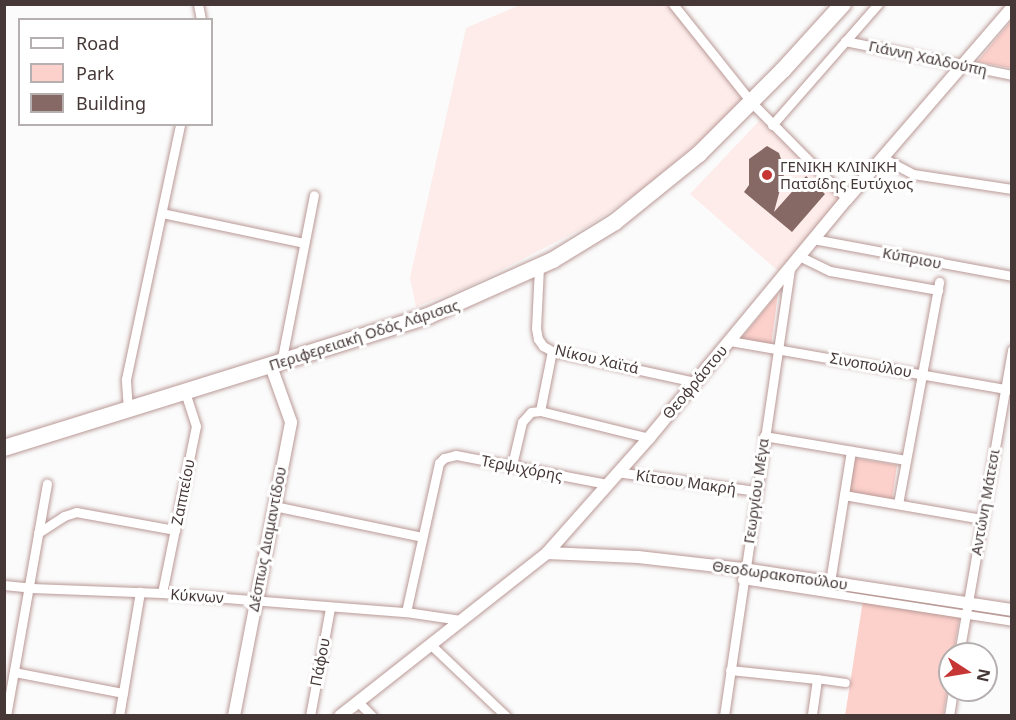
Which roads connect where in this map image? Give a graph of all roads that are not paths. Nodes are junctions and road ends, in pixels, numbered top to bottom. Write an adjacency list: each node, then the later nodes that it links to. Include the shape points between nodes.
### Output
1 (673, 4): 8 (street)
2 (843, 4): 8 (highway, Περιφερειακή Οδός Λάρισας)
3 (878, 4): 5 (street)
4 (1011, 8): 6 (street, Θεοφράστου)
5 (846, 41): 6 (street, Γιάννη Χαλδούπη); 9 (street)
6 (963, 65): 7 (street, Γιάννη Χαλδούπη); 11 (street, Θεοφράστου)
7 (1011, 75)
8 (752, 103): 9 (street); 19 (highway, Περιφερειακή Οδός Λάρισας, via 640,203 586,241)
9 (772, 125): 14 (street)
10 (180, 126): 15 (street)
11 (883, 158): 12 (street, via 913,174); 14 (street, Θεοφράστου)
12 (1011, 189)
13 (314, 195): 17 (street)
14 (847, 199): 16 (street, Θεοφράστου)
15 (162, 213): 17 (street); 31 (street, via 126,379)
16 (813, 239): 18 (street, Θεοφράστου); 21 (street, Κύπριου)
17 (304, 243): 26 (street)
18 (799, 256): 20 (street, Θεοφράστου); 27 (street, via 830,271 938,286)
19 (539, 267): 25 (street, Νίκου Χαϊτά, via 536,328 538,339); 26 (highway, Περιφερειακή Οδός Λάρισας, via 428,316)
20 (790, 267): 22 (street, Θεοφράστου); 23 (street, Γεωργίου Μέγα)
21 (1011, 276)
22 (730, 340): 23 (street, Σινοπούλου); 28 (street, Θεοφράστου)
23 (778, 349): 27 (street, Σινοπούλου); 33 (street, Γεωργίου Μέγα)
24 (1011, 350): 29 (street, Αντώνη Μάτεσι)
25 (552, 351): 28 (street, Νίκου Χαϊτά); 32 (street)
26 (276, 364): 30 (highway, Περιφερειακή Οδός Λάρισας); 45 (street, Δέσπως Διαμαντίδου, via 291,422)
27 (922, 374): 29 (street, Σινοπούλου); 37 (street)
28 (695, 381): 34 (street, Θεοφράστου)
29 (1008, 389): 46 (street, Αντώνη Μάτεσι)
30 (185, 392): 31 (highway, Περιφερειακή Οδός Λάρισας); 47 (street, Ζαππείου, via 196,426)
31 (128, 410): 35 (highway, Περιφερειακή Οδός Λάρισας)
32 (540, 411): 34 (street); 38 (street, via 525,416)
33 (764, 436): 36 (street); 42 (street, Γεωργίου Μέγα)
34 (649, 438): 39 (street, Θεοφράστου)
35 (4, 448)
36 (851, 451): 37 (street); 43 (street)
37 (906, 460): 44 (street)
38 (512, 465): 41 (street, Τερψιχόρης); 49 (street, Τερψιχόρης, via 450,455 440,463)
39 (616, 472): 41 (street, Θεοφράστου); 42 (street, Κίτσου Μακρή)
40 (47, 484): 48 (street)
41 (606, 484): 50 (street, Θεοφράστου)
42 (756, 491): 51 (street, Γεωργίου Μέγα)
43 (844, 495): 44 (street); 52 (street)
44 (898, 504): 46 (street)
45 (274, 506): 49 (street); 57 (street, Δέσπως Διαμαντίδου)
46 (981, 519): 59 (street, Αντώνη Μάτεσι)
47 (175, 530): 48 (street, via 76,513); 56 (street, Ζαππείου)
48 (38, 532): 54 (street)
49 (422, 537): 61 (street)
50 (547, 552): 51 (street, Θεοδωρακοπούλου, via 638,557); 62 (street, Θεοφράστου)
51 (743, 575): 52 (street, Θεοδωρακοπούλου); 59 (street); 66 (street, Γεωργίου Μέγα)
52 (830, 582): 59 (street, Θεοδωρακοπούλου)
53 (4, 585): 54 (street, Κύκνων)
54 (28, 588): 55 (street, Κύκνων); 67 (street)
55 (140, 592): 56 (street, Κύκνων); 70 (street)
56 (162, 593): 57 (street, Κύκνων)
57 (255, 600): 58 (street, Κύκνων); 74 (street, Δέσπως Διαμαντίδου)
58 (330, 608): 61 (street, Κύκνων); 75 (street, Πάφου)
59 (966, 609): 60 (street, Θεοδωρακοπούλου); 63 (street); 64 (street, Αντώνη Μάτεσι)
60 (1011, 610)
61 (406, 612): 62 (street, Κύκνων)
62 (460, 620): 65 (street, Θεοφράστου)
63 (1011, 621)
64 (961, 642)
65 (430, 644): 71 (street, Θεοφράστου); 78 (street)
66 (730, 670): 68 (street); 79 (street, Γεωργίου Μέγα)
67 (14, 672): 70 (street); 72 (street)
68 (817, 679): 69 (street); 80 (street)
69 (846, 683)
70 (123, 693): 73 (street)
71 (358, 702): 76 (street, Θεοφράστου); 77 (street)
72 (6, 716)
73 (119, 716)
74 (234, 716)
75 (310, 716)
76 (340, 716)
77 (372, 716)
78 (506, 716)
79 (724, 716)
80 (812, 716)

